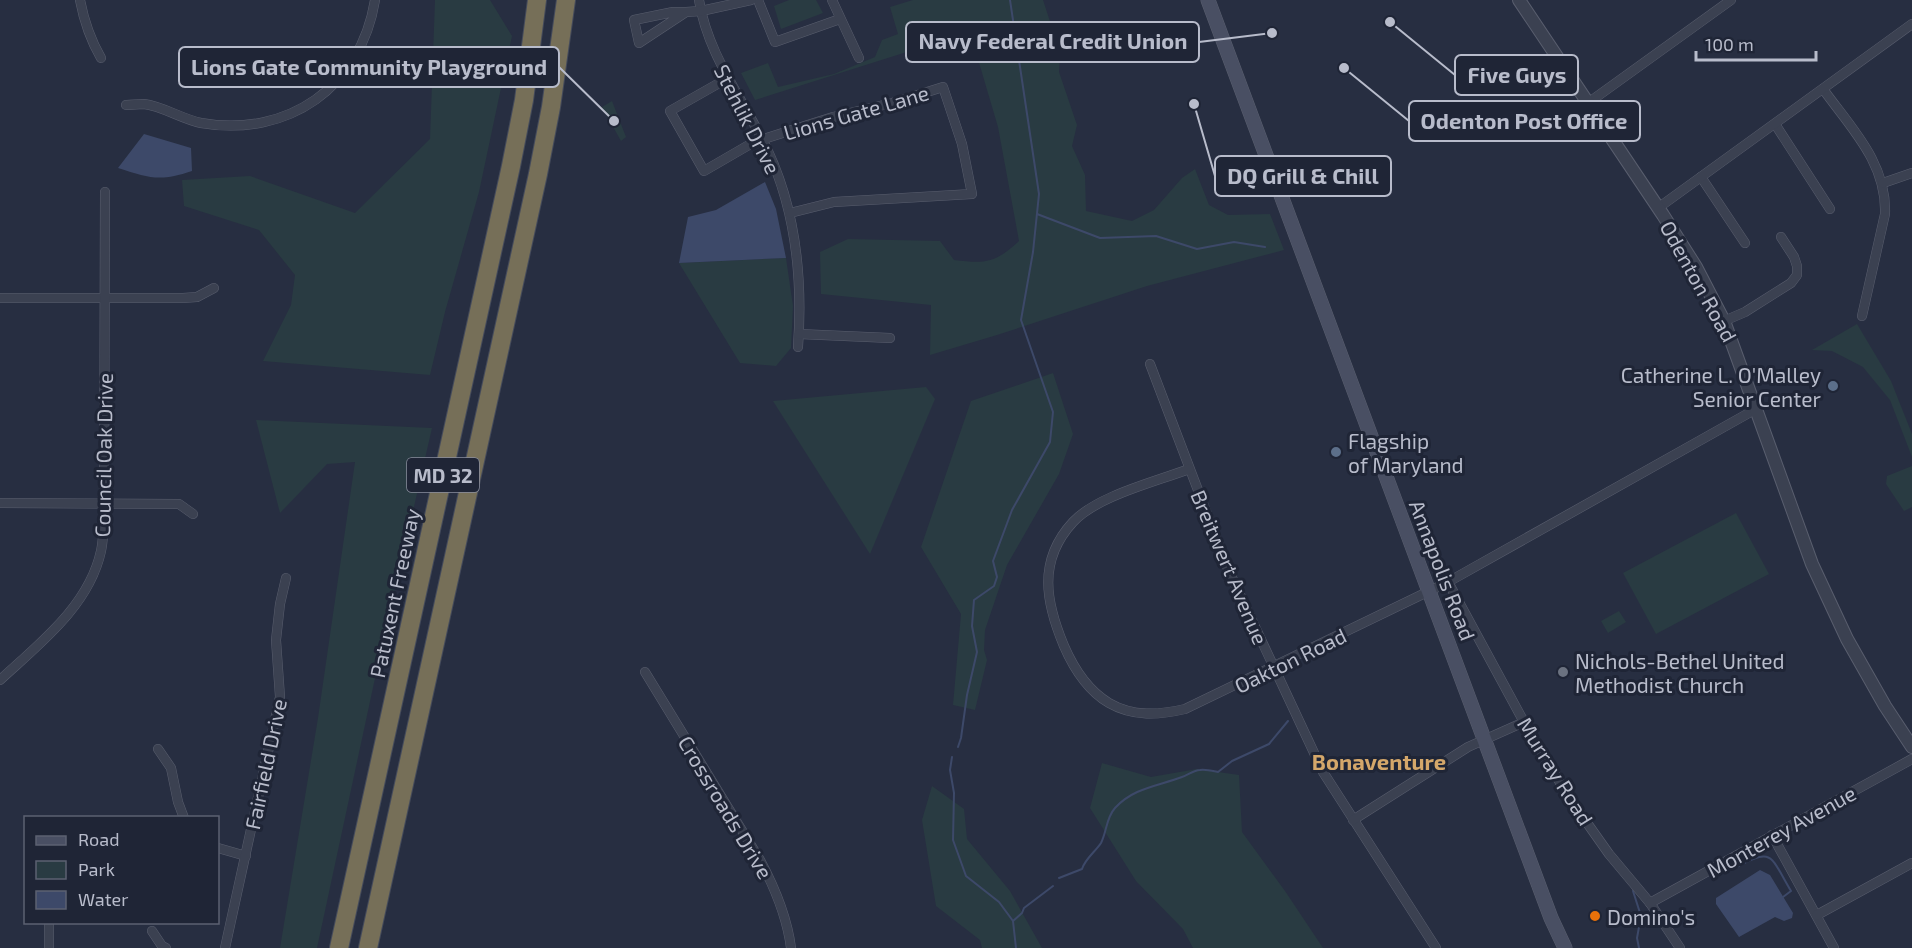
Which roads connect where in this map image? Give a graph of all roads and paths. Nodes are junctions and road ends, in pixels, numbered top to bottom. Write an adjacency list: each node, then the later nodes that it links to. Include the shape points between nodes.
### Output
1 (80, 0): 16 (street, via 90,39)
2 (375, 0): 21 (street, via 360,48 343,76 317,99 290,114 244,125 219,125 180,117 146,104)
3 (537, 0): 72 (highway, Patuxent Freeway / MD 32, via 511,166)
4 (566, 0): 73 (highway, MD 32, via 538,174)
5 (699, 0): 12 (street, Stehlik Drive)
6 (751, 0): 12 (street)
7 (758, 0): 14 (street, via 775,42)
8 (832, 0): 14 (street)
9 (1208, 0): 49 (main road, Annapolis Road)
10 (1519, 0): 20 (street, Odenton Road)
11 (1731, 0): 20 (street)
12 (701, 11): 13 (street); 18 (street, Stehlik Drive, via 713,49)
13 (686, 12): 13 (street, via 678,19 639,43 634,20)
14 (840, 19): 17 (street)
15 (1912, 24): 19 (street)
16 (100, 58)
17 (859, 58)
18 (728, 78): 23 (street, Stehlik Drive); 23 (street, via 670,111 704,171)
19 (1823, 89): 22 (street); 26 (street, via 1873,159)
20 (1588, 104): 28 (street, Odenton Road)
21 (126, 105)
22 (1775, 124): 25 (street); 29 (street)
23 (762, 139): 30 (street, Stehlik Drive); 30 (street, Lions Gate Lane, via 944,87 972,194 834,202)
24 (1912, 173): 26 (street)
25 (1701, 177): 28 (street); 32 (street)
26 (1883, 183): 36 (street, via 1885,214)
27 (105, 192): 35 (street, Council Oak Drive)
28 (1658, 208): 37 (street, Odenton Road, via 1696,267)
29 (1830, 209)
30 (790, 213): 38 (street, Stehlik Drive, via 798,258)
31 (1781, 237): 37 (street, via 1794,257 1797,275 1791,283 1745,312)
32 (1745, 243)
33 (214, 288): 35 (street, via 197,297)
34 (0, 298): 35 (street)
35 (105, 298): 45 (street, Council Oak Drive)
36 (1862, 315)
37 (1724, 321): 42 (street, Odenton Road)
38 (799, 334): 39 (street); 40 (street, Stehlik Drive)
39 (890, 338)
40 (798, 347)
41 (1150, 364): 43 (street, Breitwert Avenue)
42 (1756, 409): 48 (street, Oakton Road); 55 (street, Odenton Road, via 1815,570 1847,639)
43 (1189, 469): 50 (street, Breitwert Avenue, via 1228,569); 50 (street, Oakton Road, via 1102,502 1073,522 1057,546 1049,568 1048,600 1056,627 1078,673 1093,691 1110,704 1136,713 1160,715 1185,709)
44 (0, 503): 45 (street)
45 (104, 503): 46 (street, via 179,504); 52 (street, Council Oak Drive, via 101,550 89,584 66,616)
46 (193, 514)
47 (286, 578): 62 (street, Fairfield Drive, via 276,640 280,697)
48 (1448, 582): 49 (street, Oakton Road); 53 (street, Murray Road)
49 (1429, 592): 50 (street, Oakton Road); 54 (main road, Annapolis Road)
50 (1273, 667): 59 (street, Breitwert Avenue, via 1323,772)
51 (645, 672): 74 (street, Crossroads Drive, via 760,860 783,910)
52 (0, 680)
53 (1524, 722): 54 (street); 64 (street, Murray Road, via 1568,796)
54 (1484, 739): 59 (street); 66 (main road, Annapolis Road)
55 (1912, 747)
56 (158, 749): 58 (street, via 171,768)
57 (1912, 759): 60 (street, Monterey Avenue)
58 (183, 816)
59 (1353, 820): 75 (street, Breitwert Avenue)
60 (1772, 836): 64 (street, Monterey Avenue); 65 (street)
61 (219, 848): 62 (street)
62 (246, 856): 71 (street, Fairfield Drive)
63 (1912, 863): 65 (street)
64 (1650, 903): 78 (street, Murray Road)
65 (1817, 915): 79 (street)
66 (1551, 918): 76 (main road, Annapolis Road); 77 (main road, Annapolis Road)
67 (49, 924): 69 (street)
68 (152, 931): 70 (street)
69 (49, 948)
70 (166, 948)
71 (225, 948)
72 (339, 948)
73 (368, 948)
74 (791, 948)
75 (1436, 948)
76 (1559, 948)
77 (1565, 948)
78 (1680, 948)
79 (1834, 948)

